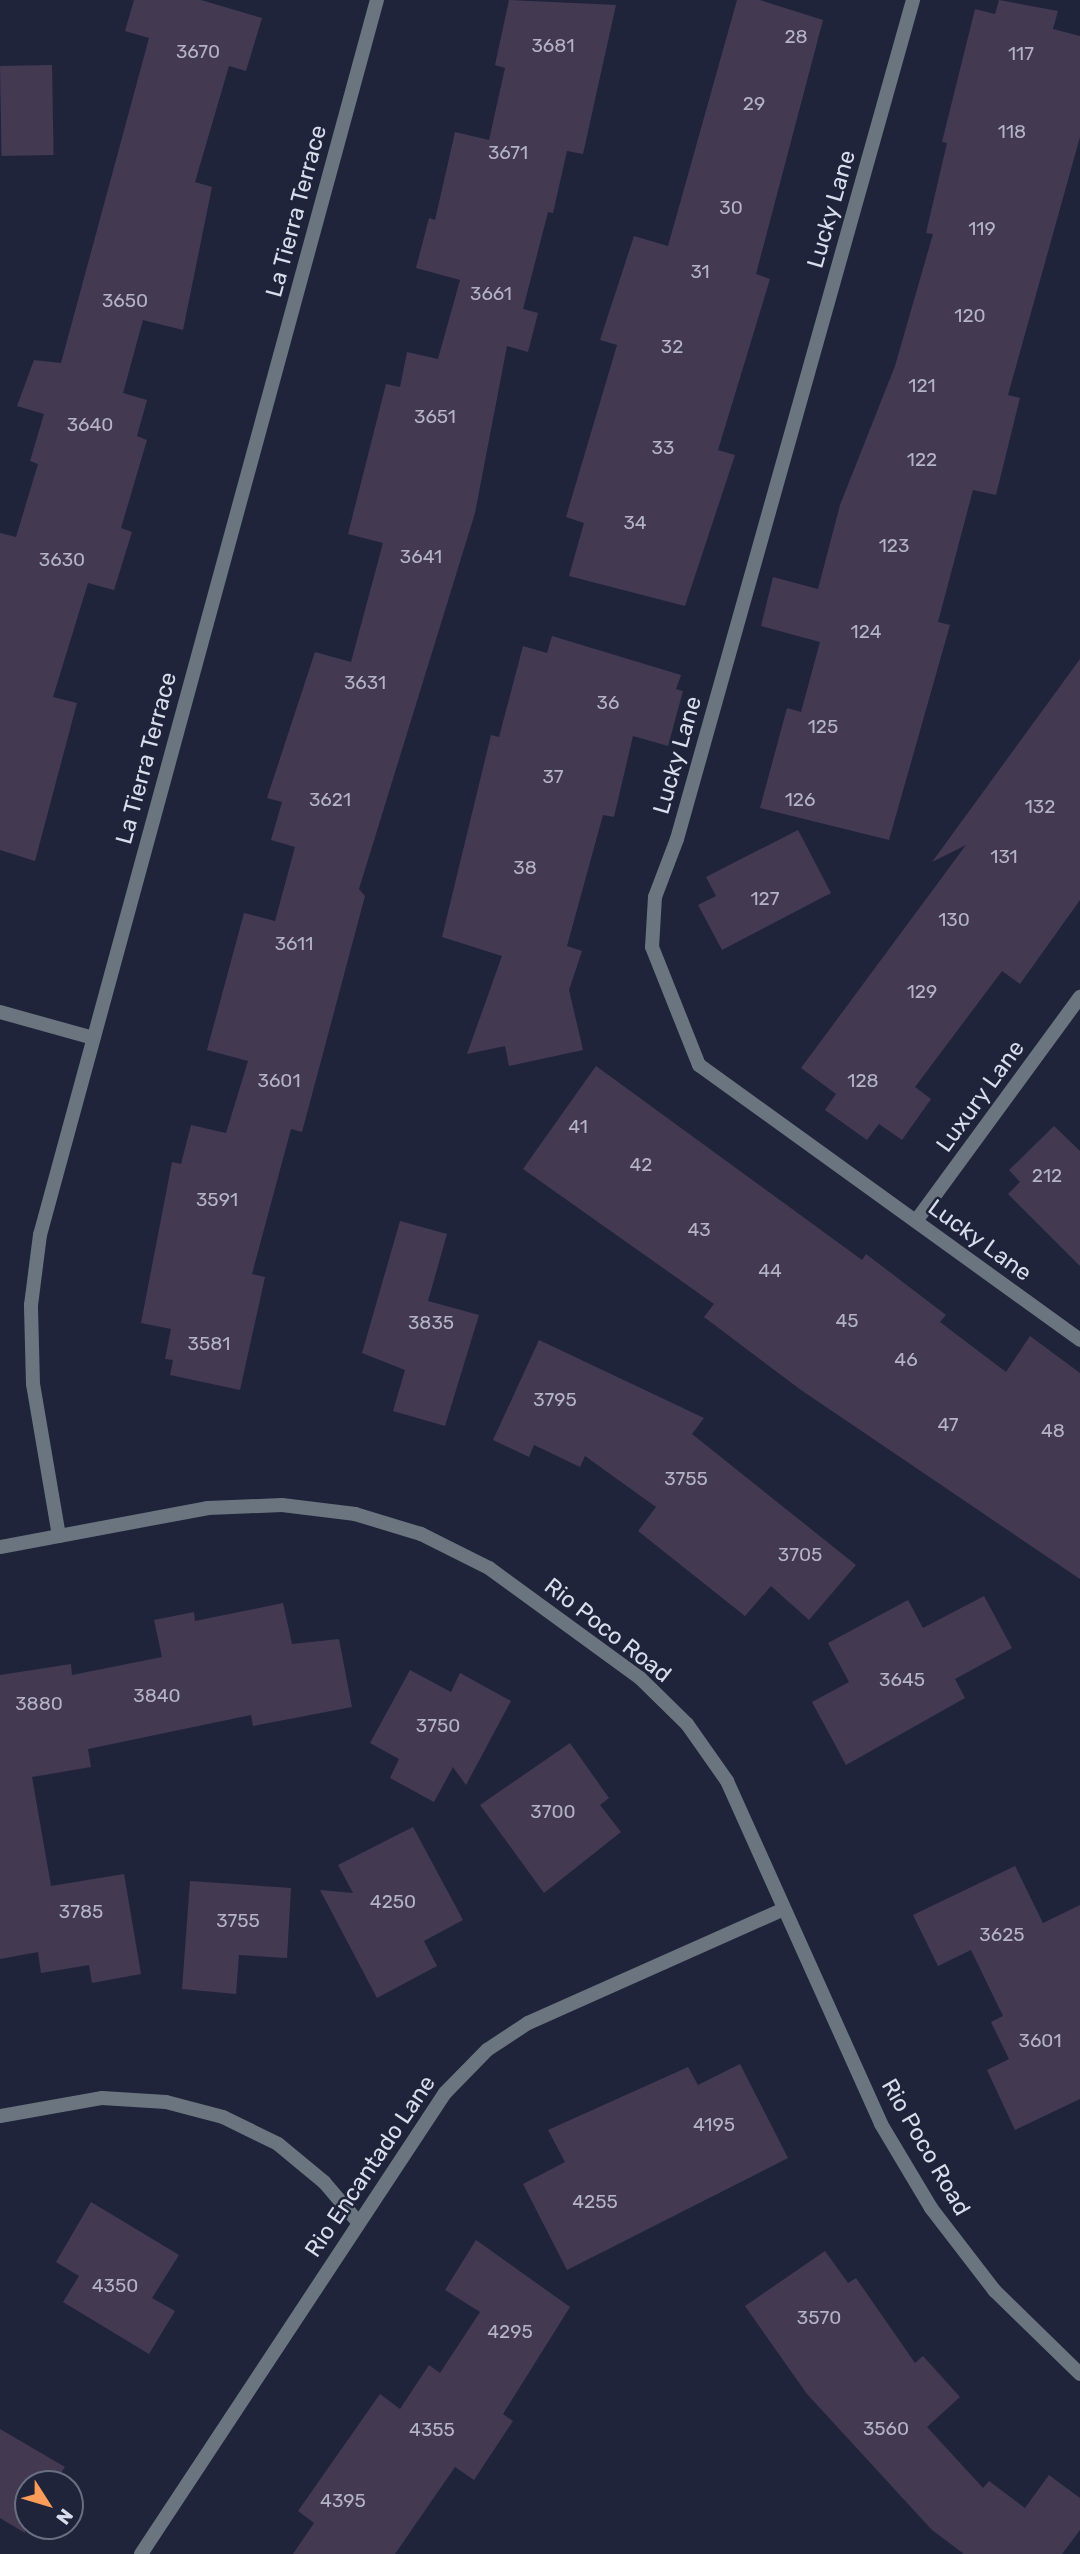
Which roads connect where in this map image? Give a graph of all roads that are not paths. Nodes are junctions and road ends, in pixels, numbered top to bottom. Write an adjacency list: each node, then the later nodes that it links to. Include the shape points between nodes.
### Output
1 (377, 0): 5 (street, La Tierra Terrace)
2 (913, 0): 6 (street, Lucky Lane, via 681,826 655,897 652,947 699,1065)
3 (1080, 997): 6 (street, Luxury Lane)
4 (0, 1012): 5 (street)
5 (93, 1038): 8 (street, La Tierra Terrace, via 40,1235 31,1306 33,1384)
6 (916, 1222): 7 (street, Lucky Lane)
7 (1080, 1340)
8 (59, 1535): 9 (street, Rio Poco Road); 10 (street, Rio Poco Road, via 208,1508 282,1505 355,1514 421,1534 489,1568 640,1678 687,1724 727,1782)
9 (0, 1546)
10 (784, 1909): 12 (street, Rio Encantado Lane, via 528,2023 487,2050 445,2092); 13 (street, Rio Poco Road, via 881,2124 931,2208 995,2291)
11 (0, 2116): 12 (street, via 102,2098 166,2102 223,2117 278,2144 324,2182)
12 (358, 2222): 14 (street, Rio Encantado Lane)
13 (1080, 2374)
14 (141, 2554)

